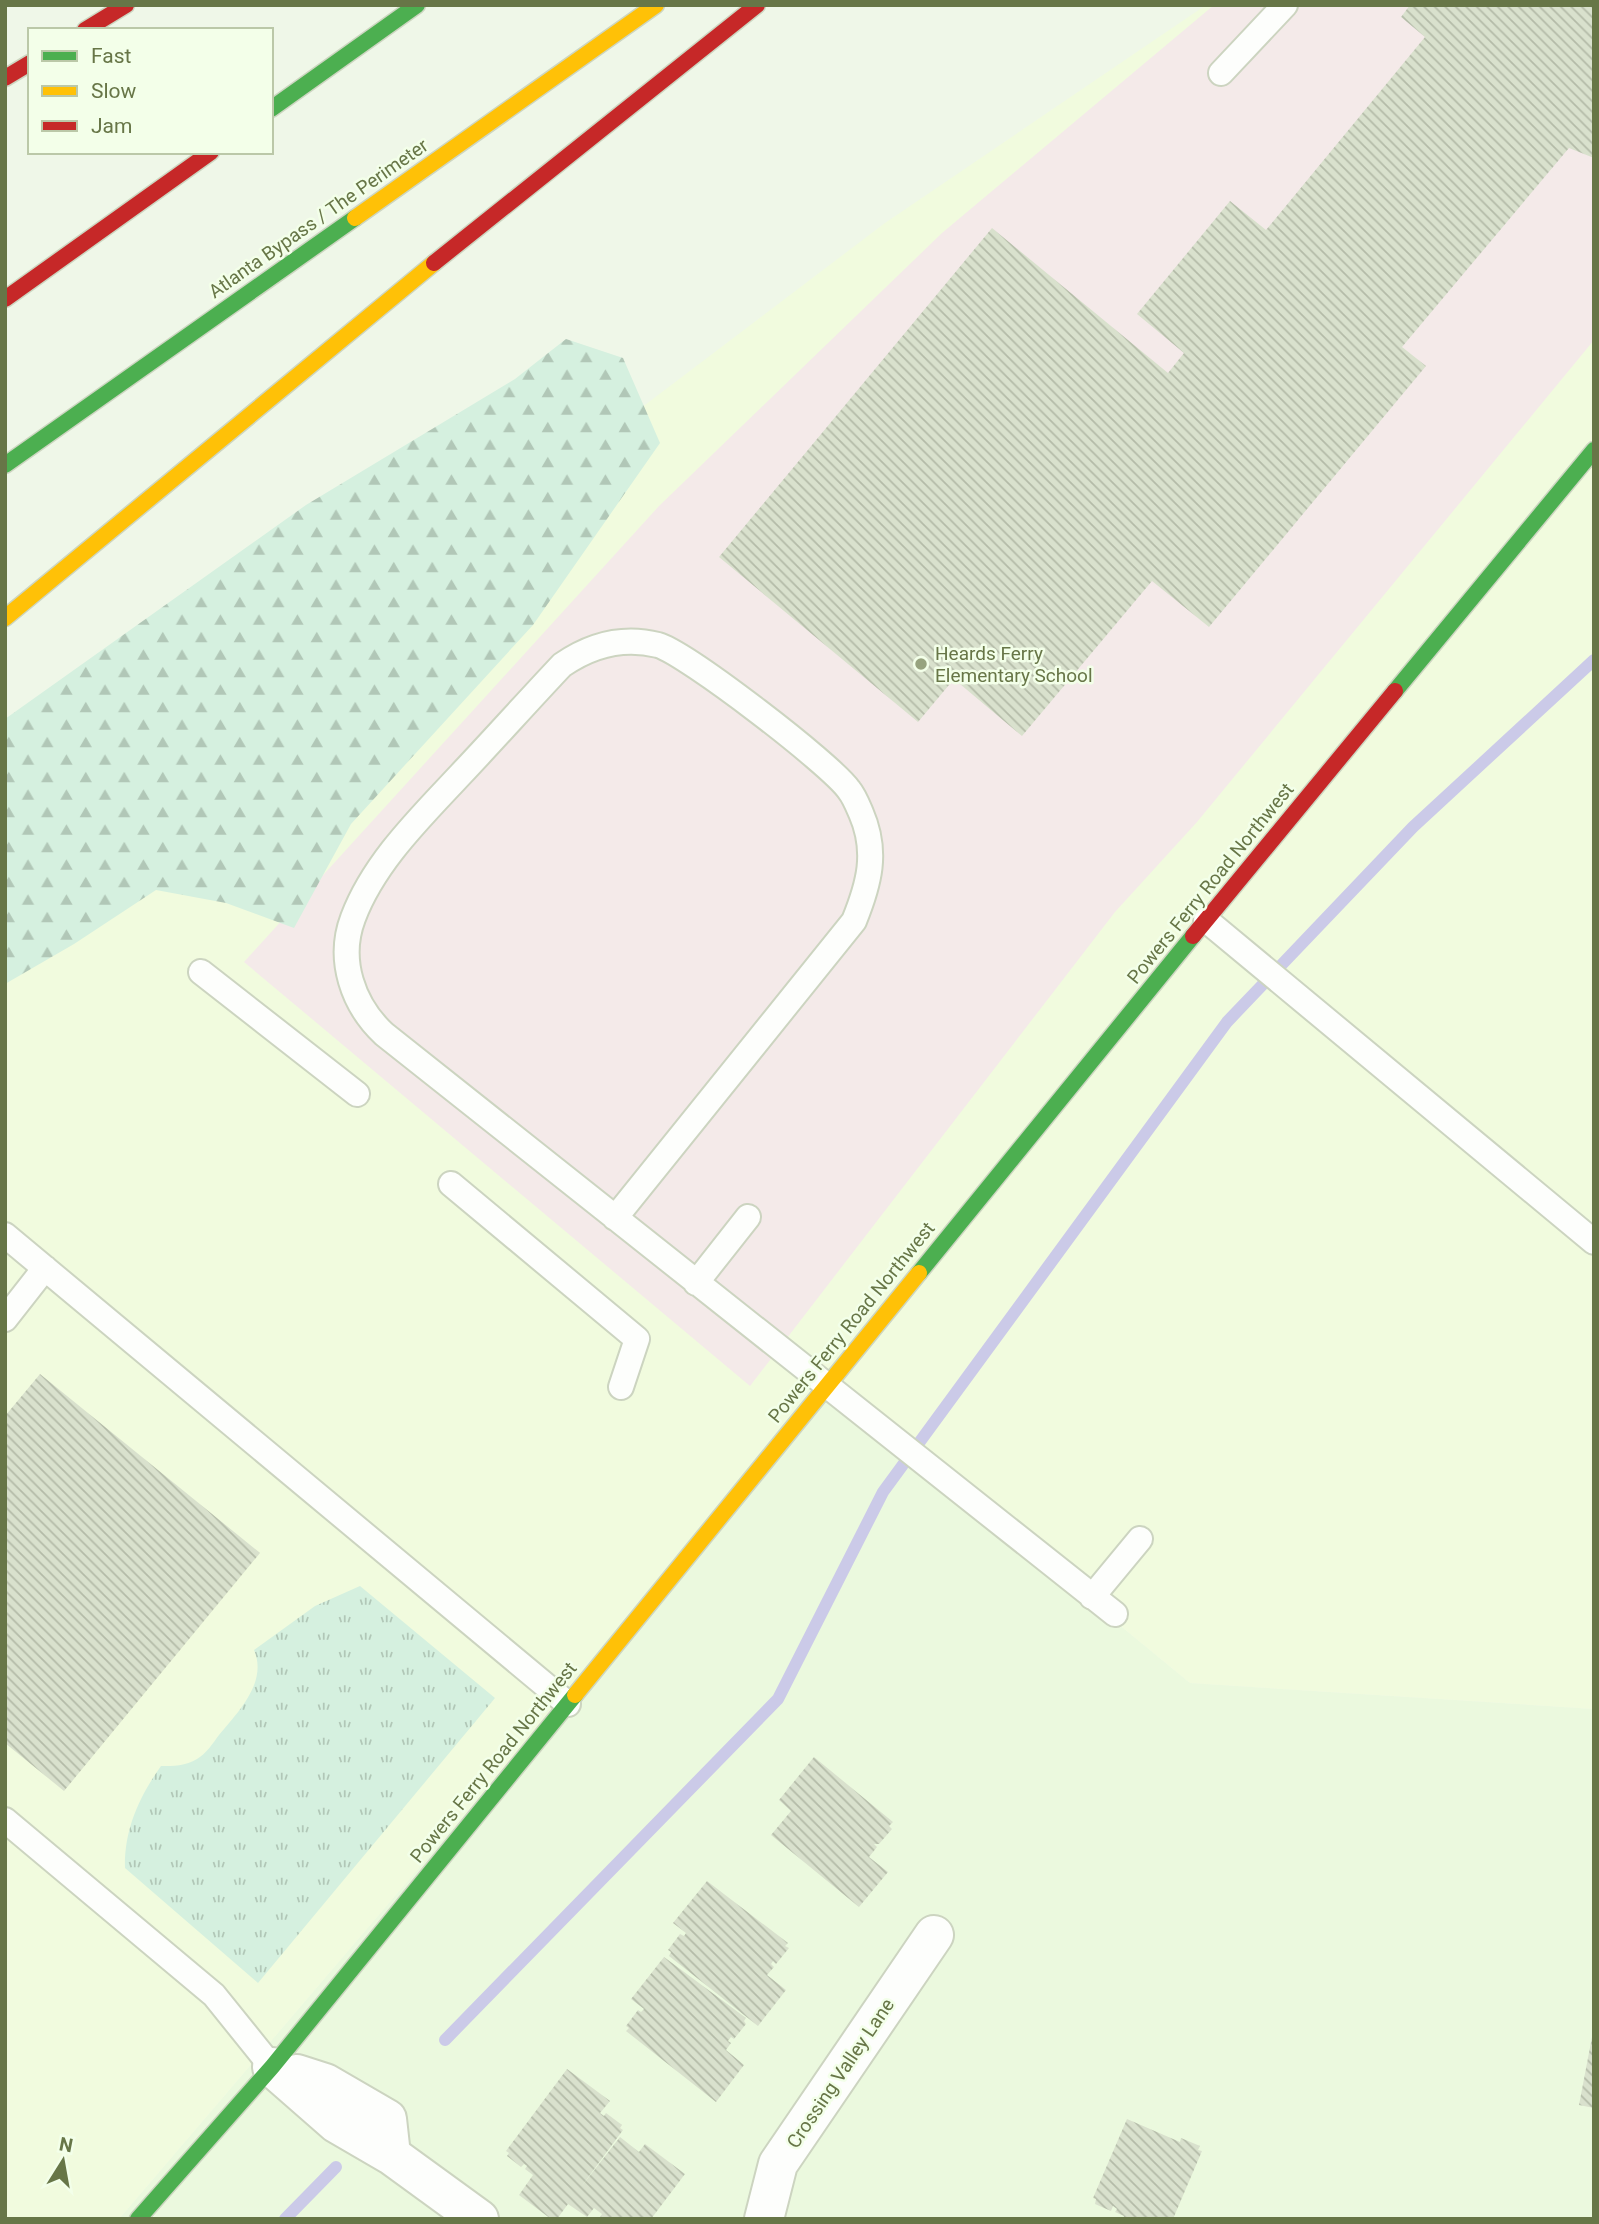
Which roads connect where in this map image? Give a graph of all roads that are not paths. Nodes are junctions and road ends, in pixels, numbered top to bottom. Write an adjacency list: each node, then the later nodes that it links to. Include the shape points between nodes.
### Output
1 (125, 5): 6 (main road)
2 (416, 5): 10 (main road)
3 (656, 5): 14 (main road, Atlanta Bypass / The Perimeter)
4 (757, 5): 15 (main road, via 381,306)
5 (1285, 5): 8 (lane)
6 (88, 28)
7 (28, 64): 9 (main road)
8 (1221, 73)
9 (5, 78)
10 (273, 108)
11 (208, 154): 12 (main road)
12 (5, 299)
13 (1594, 450): 16 (main road, Powers Ferry Road Northwest)
14 (5, 465)
15 (5, 618)
16 (1206, 920): 23 (lane); 27 (main road, Powers Ferry Road Northwest)
17 (201, 972): 18 (lane)
18 (357, 1094)
19 (451, 1184): 28 (lane, via 637,1339)
20 (748, 1217): 25 (lane)
21 (615, 1218): 21 (lane, via 854,921 873,861 862,814 849,789 803,748 687,660 659,645 621,641 586,648 562,665 422,816 371,880 352,920 347,963 355,997 370,1021); 25 (lane)
22 (5, 1235): 24 (lane)
23 (1594, 1242)
24 (46, 1268): 26 (lane); 32 (lane)
25 (696, 1283): 27 (lane)
26 (5, 1319)
27 (826, 1386): 30 (lane); 32 (main road, Powers Ferry Road Northwest)
28 (621, 1387)
29 (1140, 1539): 30 (lane)
30 (1092, 1597): 31 (lane)
31 (1115, 1614)
32 (568, 1703): 35 (main road, Powers Ferry Road Northwest)
33 (5, 1820): 35 (lane, via 214,1994)
34 (934, 1935): 38 (street, Crossing Valley Lane, via 778,2164)
35 (272, 2067): 36 (main road, Powers Ferry Road Northwest); 37 (street, via 325,2083 387,2119 391,2155)
36 (138, 2219)
37 (479, 2219)
38 (764, 2219)

